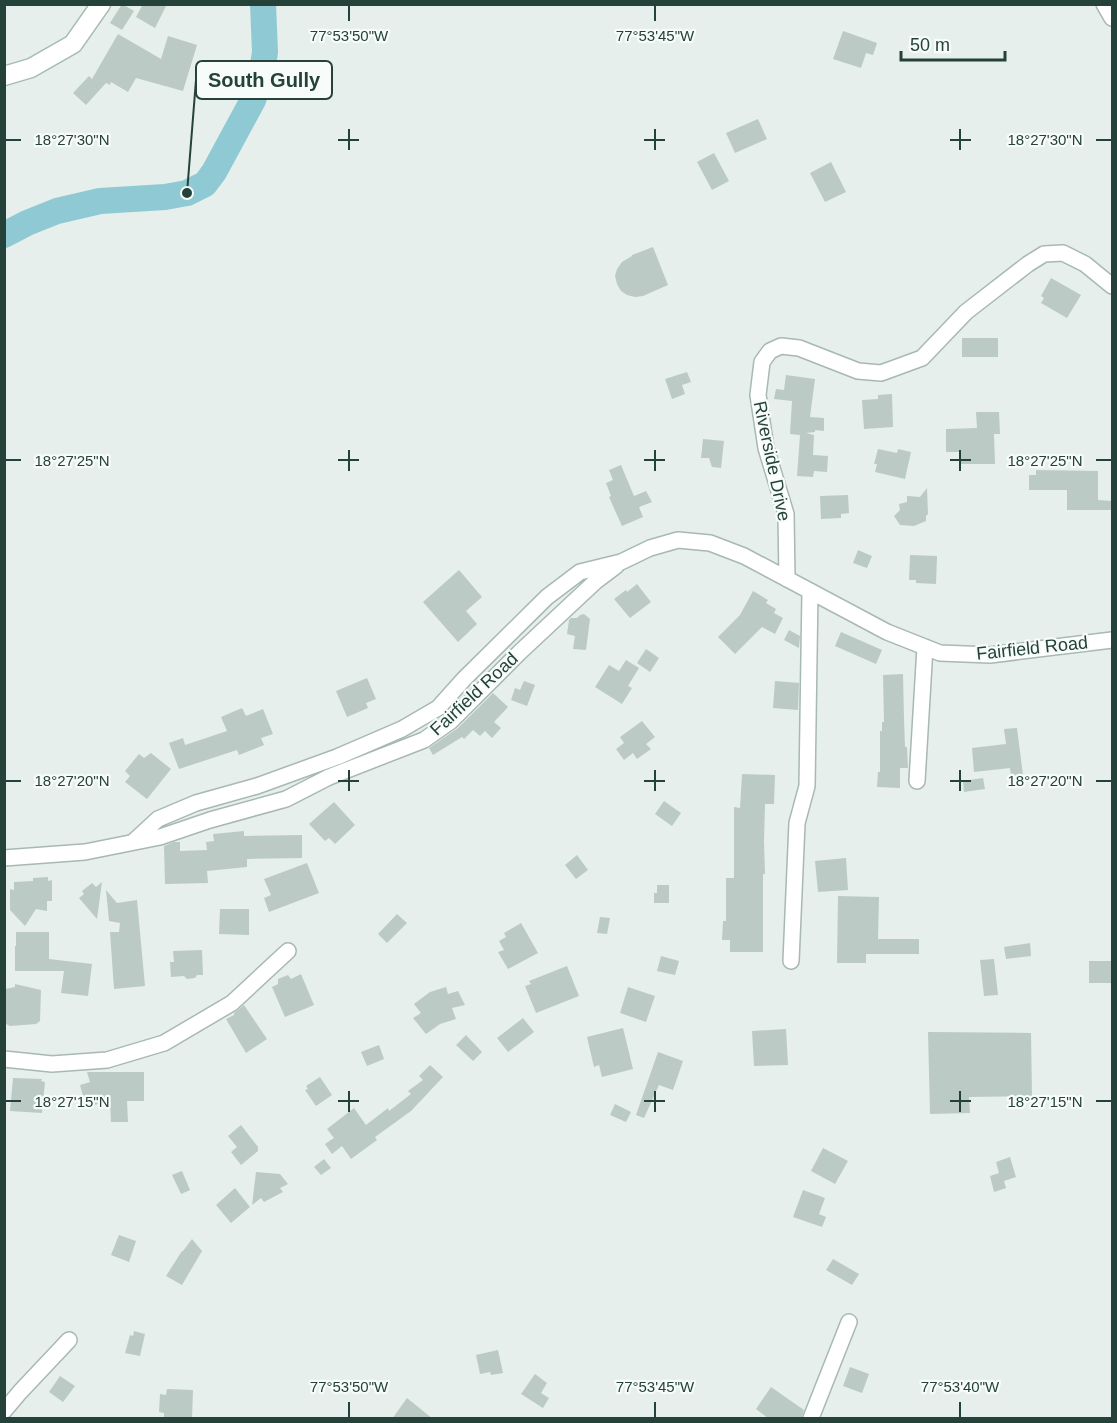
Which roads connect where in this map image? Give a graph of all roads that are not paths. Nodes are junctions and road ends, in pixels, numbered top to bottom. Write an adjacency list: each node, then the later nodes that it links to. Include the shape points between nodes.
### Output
1 (101, 4): 4 (main road, via 73,44 31,68)
2 (1104, 4): 3 (street)
3 (1113, 18)
4 (4, 76)
5 (1113, 286): 7 (street, Riverside Drive, via 1063,252 1044,254 966,312 922,357 881,373 858,371 799,348 781,346 770,351 762,362 758,395 766,448 786,514)
6 (621, 562): 7 (street, Fairfield Road, via 678,540 710,543); 12 (street, Fairfield Road, via 580,572 555,591 438,708 402,729 327,761 196,803 158,819); 12 (street, Fairfield Road, via 520,652 451,721 424,740 329,777 286,799)
7 (787, 579): 8 (street, Fairfield Road)
8 (810, 591): 10 (street, Fairfield Road, via 887,632); 15 (street, via 807,786 797,823)
9 (1113, 640): 10 (street, Fairfield Road, via 990,655 940,653)
10 (925, 647): 11 (street)
11 (917, 781)
12 (133, 842): 13 (street, Fairfield Road, via 85,852)
13 (4, 858)
14 (288, 951): 16 (street, via 232,1003 164,1043 107,1060 52,1064)
15 (791, 961)
16 (4, 1059)
17 (849, 1322): 20 (street)
18 (69, 1340): 19 (street)
19 (4, 1411)
20 (811, 1419)

